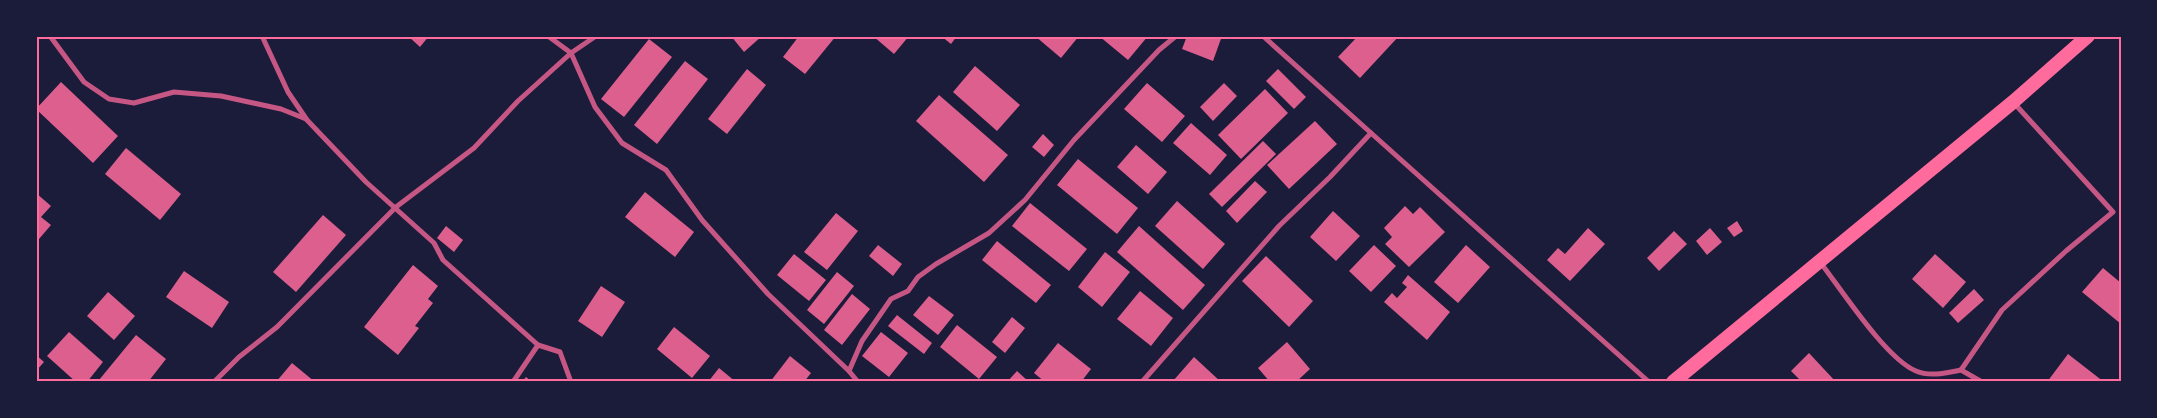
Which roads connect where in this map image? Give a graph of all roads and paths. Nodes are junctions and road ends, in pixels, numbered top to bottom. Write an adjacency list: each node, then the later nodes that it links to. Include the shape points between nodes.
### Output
1 (50, 36): 10 (street, via 84,82 110,99 134,103 174,92 221,96 281,109)
2 (262, 36): 10 (street, via 288,92)
3 (548, 36): 8 (street)
4 (596, 36): 8 (street)
5 (1176, 36): 16 (street, via 1074,140 1025,200 989,233 936,264 918,276 908,291 890,299 862,341)
6 (1263, 36): 11 (street)
7 (2088, 36): 9 (highway)
8 (571, 53): 12 (street, via 518,100 474,148); 16 (street, via 595,108 622,143 666,170 702,220 768,294)
9 (2013, 102): 13 (highway); 15 (street, via 2113,212 2002,310)
10 (307, 120): 12 (street, via 366,182)
11 (1371, 133): 21 (street, via 1279,226); 22 (street)
12 (396, 207): 14 (street, via 434,243 442,260); 17 (street, via 277,327)
13 (1820, 261): 15 (street, via 1893,356 1916,371 1939,375); 23 (highway)
14 (538, 345): 18 (street); 19 (street, via 560,352)
15 (1961, 370): 24 (street)
16 (849, 371): 20 (street)
17 (214, 382)
18 (513, 382)
19 (571, 382)
20 (858, 382)
21 (1142, 382)
22 (1649, 382)
23 (1673, 382)
24 (1982, 382)

